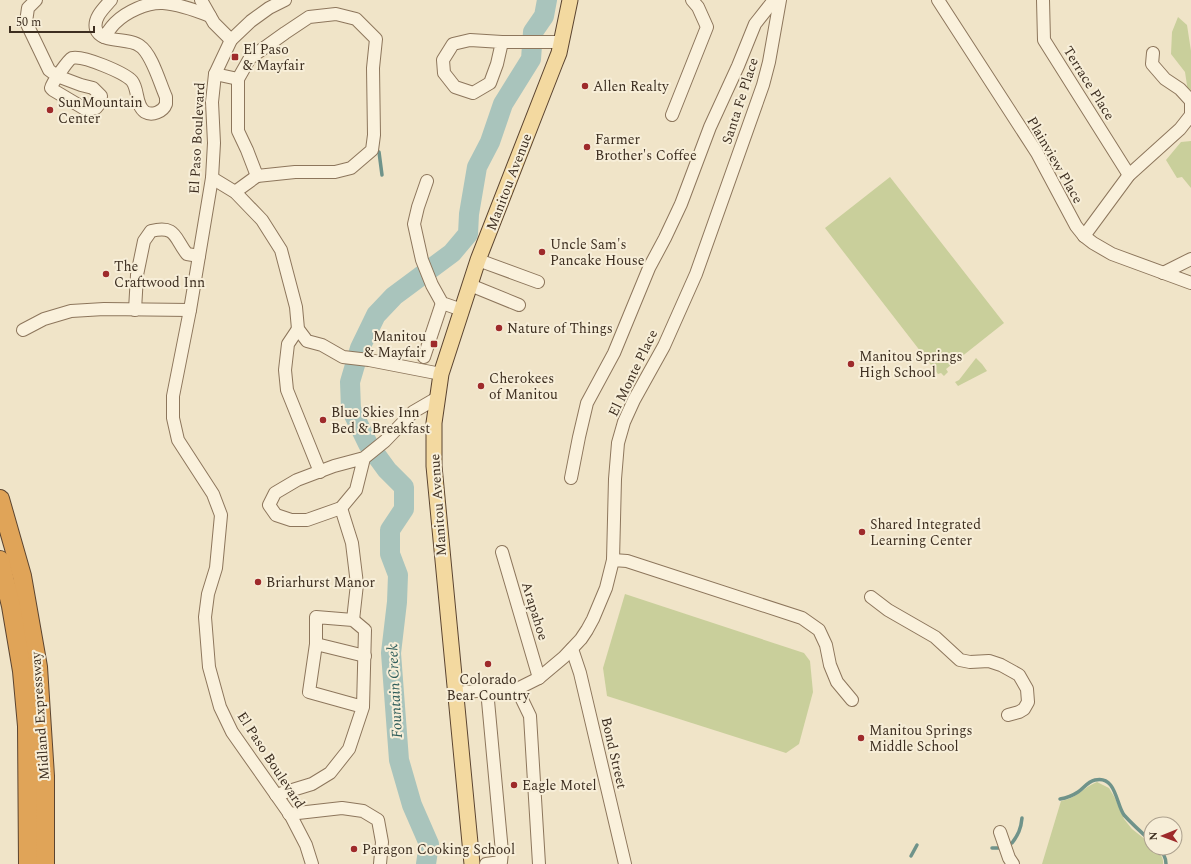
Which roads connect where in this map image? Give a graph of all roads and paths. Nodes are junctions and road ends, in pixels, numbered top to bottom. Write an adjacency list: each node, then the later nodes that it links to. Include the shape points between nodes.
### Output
1 (36, 0): 12 (street, via 28,8 26,22 49,70 57,76 71,58 81,58 131,80 141,108 147,113 155,113 163,108 166,98 149,55 140,45)
2 (111, 0): 12 (street, via 96,20 97,31)
3 (201, 0): 11 (street)
4 (285, 0): 13 (street, El Paso Boulevard, via 251,21)
5 (570, 0): 15 (main road, Manitou Avenue)
6 (692, 0): 19 (street, via 707,27)
7 (774, 0): 46 (street, Santa Fe Place, via 755,24 710,127 681,204 649,268 614,353 588,403)
8 (780, 0): 25 (street, Santa Fe Place, via 769,62)
9 (938, 0): 26 (street, Plainview Place, via 1036,154 1068,214)
10 (1043, 0): 20 (street, Terrace Place, via 1044,40)
11 (210, 16): 12 (street, via 176,6 156,4 126,14); 13 (street)
12 (104, 37)
13 (231, 40): 17 (street, El Paso Boulevard)
14 (502, 42): 14 (street, via 470,40 453,44 443,60 444,73 455,87 473,93 490,83); 15 (street)
15 (561, 42): 29 (main road, Manitou Avenue)
16 (1154, 53): 20 (street, via 1152,64 1191,101 1191,115 1180,129)
17 (215, 74): 18 (street); 22 (street, El Paso Boulevard, via 212,102)
18 (238, 79): 21 (street, via 238,131); 21 (street, via 250,58 309,17 336,14 356,19 376,39 372,150 351,168 335,172 295,172)
19 (672, 115)
20 (1129, 175): 26 (street)
21 (257, 176): 24 (street)
22 (212, 178): 24 (street); 27 (street, El Paso Boulevard)
23 (427, 181): 34 (street, via 414,224 422,260)
24 (235, 192): 39 (street, via 262,220 281,250 296,307)
25 (719, 209): 51 (street, El Monte Place, via 696,274 664,346 624,422 618,443 615,472)
26 (1084, 236): 30 (street, Plainview Place, via 1107,252)
27 (199, 256): 36 (street, via 187,254 171,232 162,228 151,231 144,241 137,275); 37 (street, El Paso Boulevard)
28 (1191, 259): 30 (street)
29 (478, 260): 31 (street); 33 (main road, Manitou Avenue)
30 (1163, 273): 32 (street, Plainview Place)
31 (538, 282)
32 (1191, 283)
33 (470, 285): 35 (street); 38 (main road, Manitou Avenue)
34 (442, 303): 38 (street); 41 (street)
35 (519, 305)
36 (135, 310): 37 (street); 40 (street, via 71,311 44,319)
37 (190, 310): 64 (street, El Paso Boulevard, via 173,396 173,418 178,440 213,494 220,515 216,568 208,594 205,617 209,667 220,707 232,732)
38 (462, 310): 42 (main road, Manitou Avenue)
39 (298, 329): 42 (street, via 307,341 343,356); 45 (street, via 288,344 285,370 287,390)
40 (23, 330)
41 (424, 357)
42 (441, 374): 43 (main road, Manitou Avenue)
43 (437, 398): 44 (street, via 413,412); 60 (main road, Manitou Avenue, via 434,466)
44 (364, 458): 45 (street); 48 (street, via 356,490)
45 (320, 472): 48 (street, via 297,480 275,493 269,505 276,515 292,520 307,520)
46 (571, 478)
47 (0, 499): 68 (highway, Midland Expressway, via 22,576 38,667 45,776)
48 (341, 508): 53 (street, via 352,543 356,584)
49 (502, 552): 57 (street, Arapahoe)
50 (0, 560): 67 (highway, Midland Expressway, via 22,671 27,726)
51 (613, 560): 55 (street, El Monte Place, via 601,602 588,630); 61 (street, via 627,561 802,618 819,630 837,682)
52 (871, 597): 63 (street, via 888,610 935,637 960,660 990,662 1019,675 1027,689 1028,702 1024,709)
53 (353, 620): 54 (street, via 316,617); 56 (street, via 365,630)
54 (316, 644): 56 (street); 62 (street, via 309,692)
55 (572, 649): 57 (street, El Monte Place); 74 (street, Bond Street, via 580,673)
56 (365, 656): 62 (street)
57 (539, 678): 58 (street, El Monte Place)
58 (517, 689): 59 (street, El Monte Place); 73 (street, via 530,716)
59 (487, 690): 60 (street, El Monte Place); 72 (street, via 502,852 501,862)
60 (456, 693): 71 (main road, Manitou Avenue)
61 (852, 700)
62 (363, 707): 64 (street, via 349,749 330,773 312,784)
63 (1008, 715)
64 (276, 794): 65 (street, El Paso Boulevard)
65 (290, 814): 69 (street, El Paso Boulevard, via 306,845); 70 (street, via 342,808 364,811 378,820 382,842)
66 (1000, 832): 75 (street)
67 (28, 864)
68 (45, 864)
69 (312, 864)
70 (380, 864)
71 (472, 864)
72 (486, 864)
73 (539, 864)
74 (625, 864)
75 (1013, 864)

